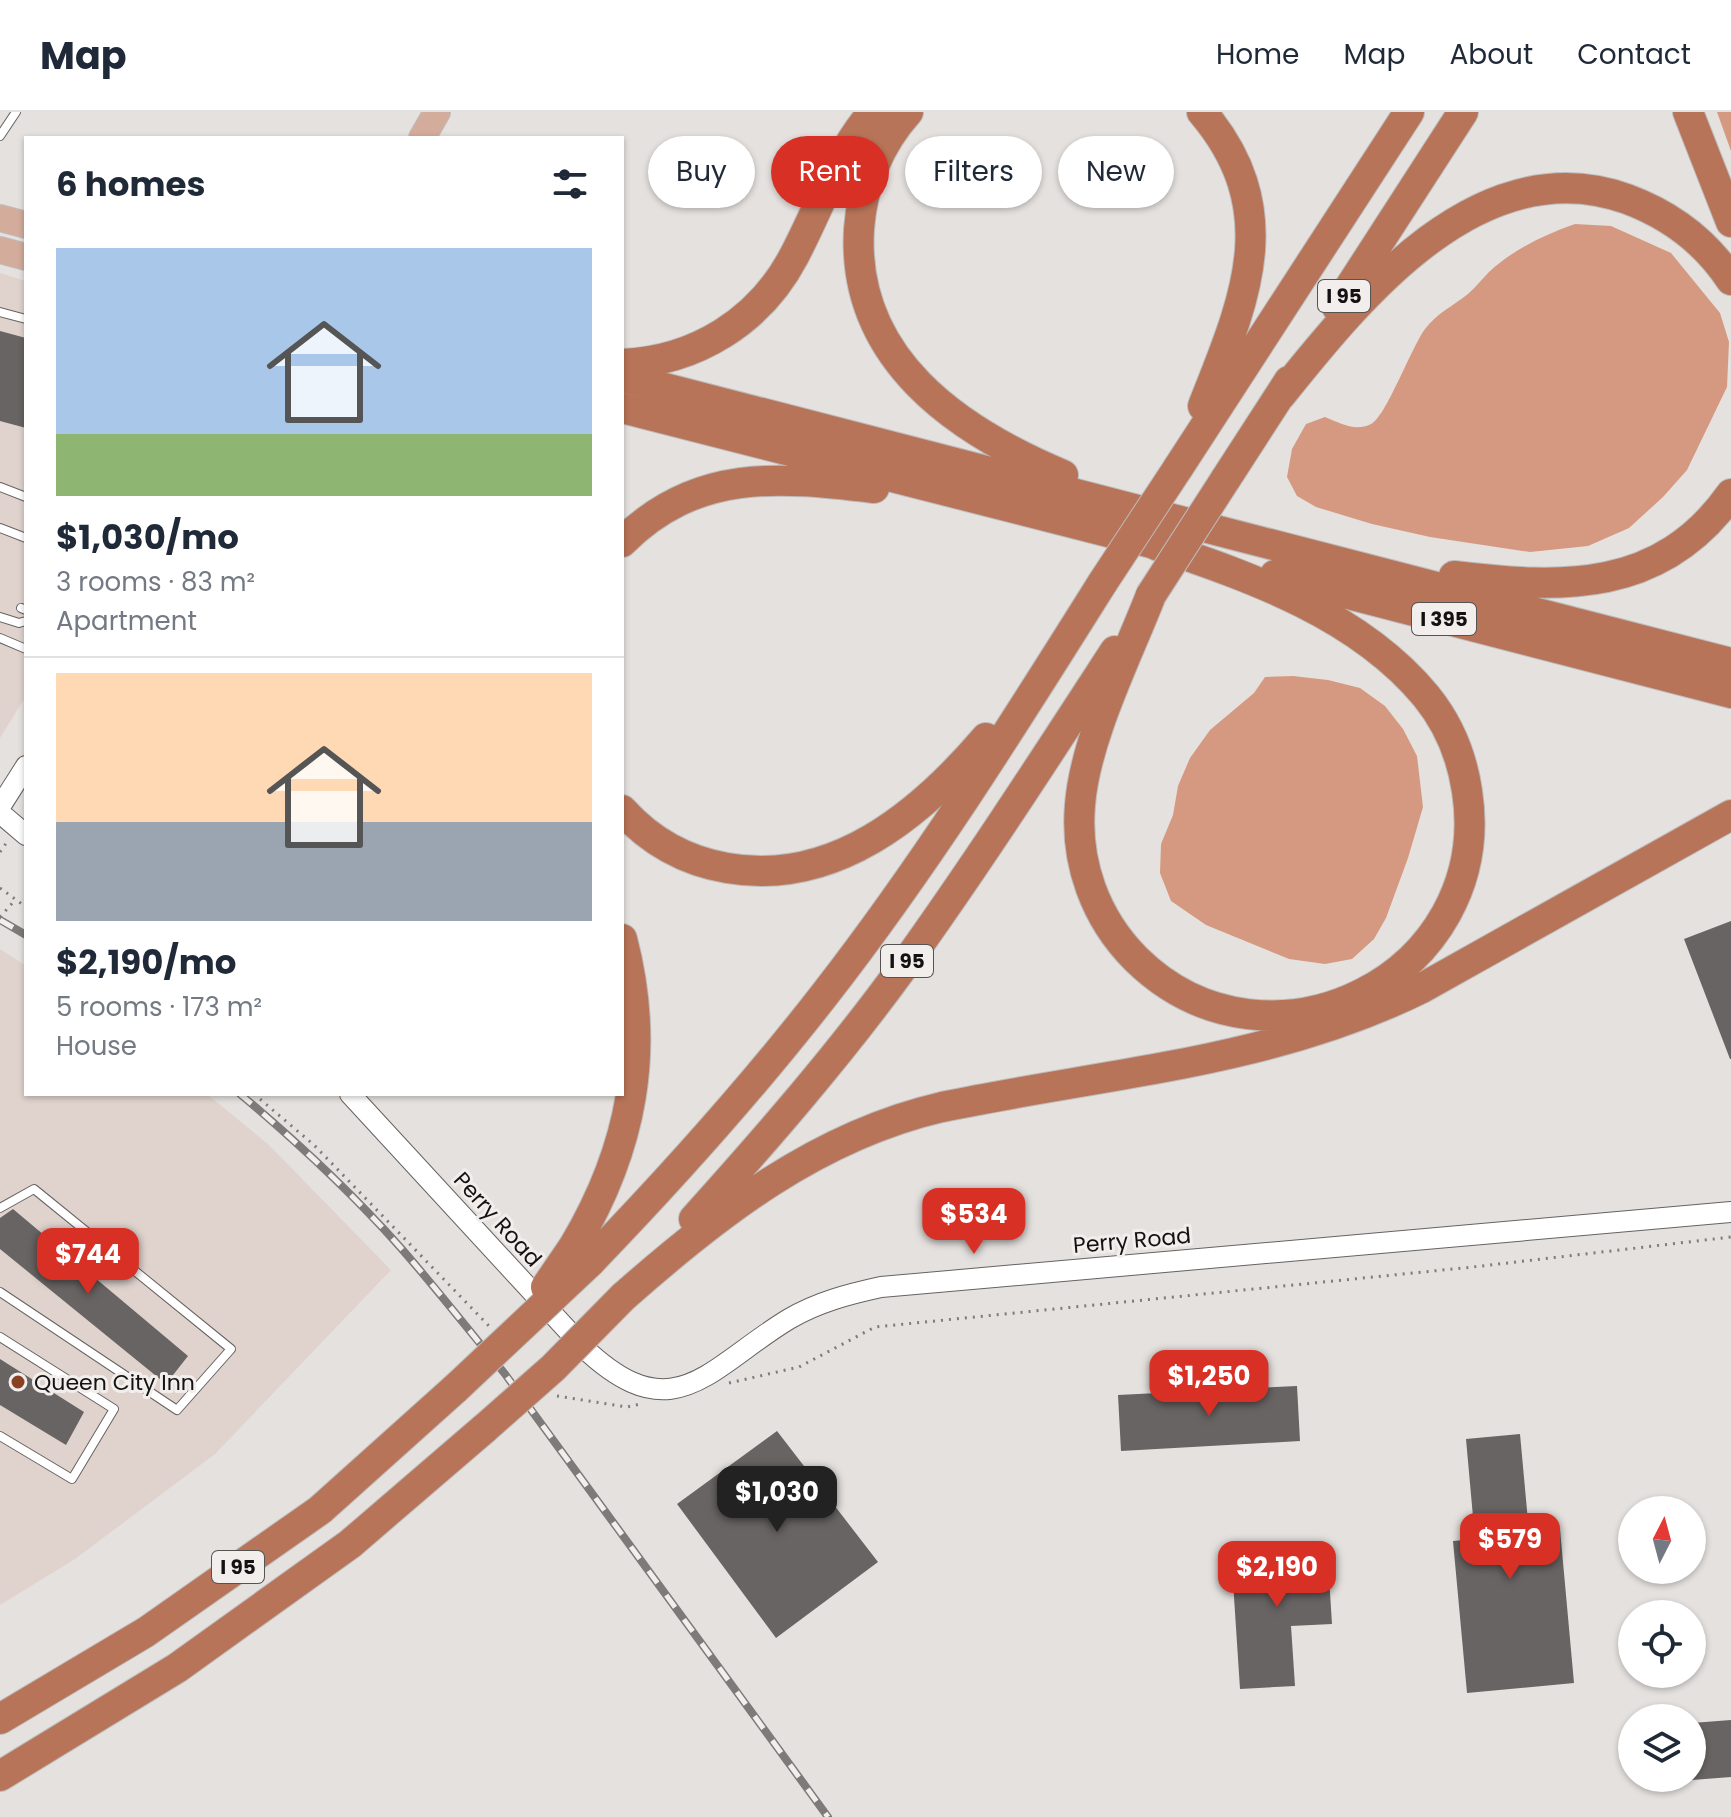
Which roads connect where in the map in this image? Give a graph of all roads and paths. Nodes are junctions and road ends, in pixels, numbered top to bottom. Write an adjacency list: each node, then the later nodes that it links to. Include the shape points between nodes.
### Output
1 (16, 112): 9 (lane)
2 (437, 112): 10 (main road)
3 (873, 112): 20 (highway, via 835,168 788,268 757,307 727,332 690,351)
4 (908, 112): 29 (highway, via 875,163 860,219 864,286 891,351 917,384 987,438)
5 (1202, 112): 24 (highway, via 1224,143 1241,182 1251,251 1240,310)
6 (1409, 112): 24 (highway, I 95)
7 (1463, 112): 22 (highway, I 95)
8 (1688, 112): 13 (highway)
9 (0, 136)
10 (423, 136)
11 (0, 216): 12 (main road); 14 (main road)
12 (24, 217)
13 (1731, 222)
14 (24, 224)
15 (0, 250): 16 (main road)
16 (24, 256)
17 (1731, 280): 22 (highway, via 1689,234 1636,203 1576,190 1512,197 1463,218 1399,264)
18 (0, 312): 19 (lane)
19 (24, 318)
20 (624, 364)
21 (624, 378): 29 (highway, I 395)
22 (1280, 396): 35 (highway, I 95, bridge)
23 (624, 409): 28 (highway, I 395)
24 (1178, 468): 40 (highway, I 95, bridge)
25 (0, 487): 27 (lane)
26 (1731, 494): 34 (highway, via 1673,552 1629,573 1597,580 1483,579)
27 (24, 496)
28 (1030, 512): 32 (highway, via 840,484 739,483 701,491 665,507); 33 (highway, I 395)
29 (1173, 519): 34 (highway, I 395)
30 (0, 528): 31 (lane)
31 (24, 537)
32 (624, 540)
33 (1156, 545): 35 (highway, via 1278,591 1343,624 1416,685 1452,737 1469,803 1460,883 1428,941 1374,988 1338,1005 1303,1013 1224,1009 1158,979 1102,914 1080,848 1082,788 1095,739); 42 (highway, I 395)
34 (1301, 552): 41 (highway, I 395)
35 (1151, 595): 59 (highway, I 95, via 902,968 766,1138)
36 (0, 617): 37 (lane)
37 (24, 622)
38 (0, 638): 39 (lane)
39 (24, 648)
40 (1062, 648): 45 (highway, via 929,798 884,832 833,858 781,870 719,866 663,845); 57 (highway, I 95, via 932,846 826,993 713,1131)
41 (1731, 663)
42 (1731, 693)
43 (24, 769): 44 (street)
44 (0, 807)
45 (624, 812)
46 (0, 813): 48 (street)
47 (1731, 815): 59 (highway, via 1422,988 1324,1029 1231,1054 942,1107 858,1134 762,1185)
48 (24, 833)
49 (0, 888): 50 (path)
50 (16, 899): 51 (path); 52 (path)
51 (24, 905)
52 (0, 917)
53 (624, 951): 57 (highway, via 635,1014 631,1103)
54 (352, 1096): 56 (street, Perry Road, via 584,1348 623,1379 654,1390 691,1385 802,1313 881,1287)
55 (0, 1208): 58 (lane, via 34,1189 231,1349 177,1410)
56 (1731, 1212)
57 (582, 1254): 62 (highway, I 95, bridge, via 481,1367 320,1510 146,1632)
58 (0, 1292)
59 (623, 1297): 63 (highway, I 95, bridge, via 553,1368 338,1553 177,1668)
60 (0, 1337): 61 (lane, via 114,1409 72,1479)
61 (0, 1436)
62 (0, 1719)
63 (0, 1776)

